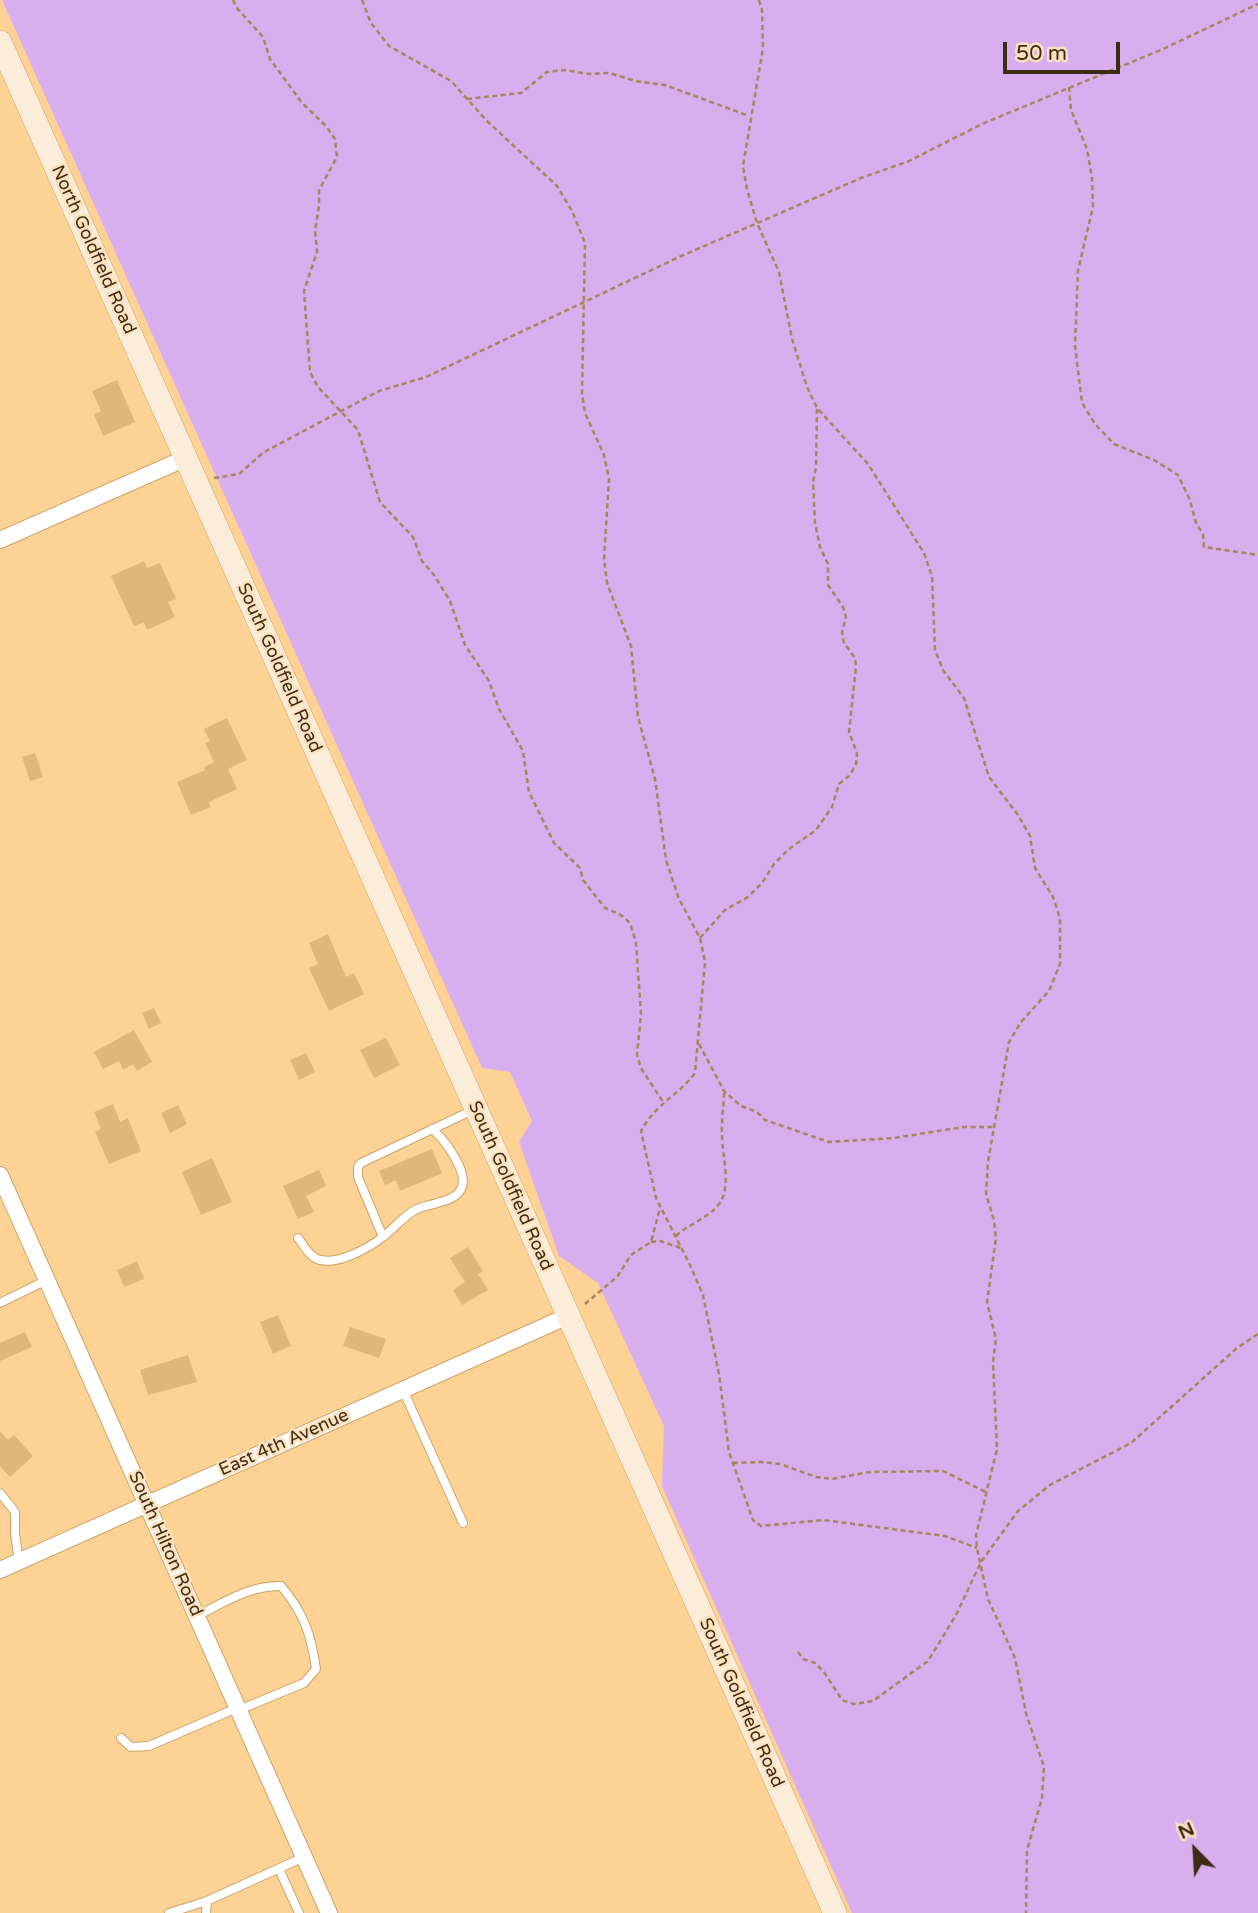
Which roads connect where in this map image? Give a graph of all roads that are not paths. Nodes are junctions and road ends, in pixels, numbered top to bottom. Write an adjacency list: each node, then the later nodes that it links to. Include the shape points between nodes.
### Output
1 (0, 41): 2 (main road, North Goldfield Road)
2 (186, 458): 3 (street); 4 (main road, South Goldfield Road)
3 (0, 540)
4 (476, 1108): 5 (lane); 11 (main road, South Goldfield Road)
5 (432, 1129): 7 (lane, via 358,1167); 7 (lane, via 453,1154 462,1187 449,1198 418,1208)
6 (0, 1175): 9 (street, South Hilton Road)
7 (383, 1237): 8 (lane, via 342,1260 325,1262 313,1257)
8 (298, 1238)
9 (47, 1280): 10 (lane); 14 (street, South Hilton Road)
10 (0, 1303)
11 (568, 1316): 12 (street, East 4th Avenue); 28 (main road, South Goldfield Road)
12 (404, 1390): 14 (street, East 4th Avenue); 15 (lane)
13 (0, 1493): 16 (lane, via 15,1512)
14 (147, 1504): 16 (street, East 4th Avenue); 18 (street, South Hilton Road)
15 (463, 1523)
16 (19, 1561): 17 (street, East 4th Avenue)
17 (0, 1570)
18 (197, 1616): 19 (street, South Hilton Road); 19 (lane, via 267,1586 281,1586 298,1606 316,1669 304,1683)
19 (238, 1709): 20 (lane, via 149,1746 131,1746); 21 (street, South Hilton Road)
20 (121, 1738)
21 (304, 1857): 22 (lane); 27 (street, South Hilton Road)
22 (279, 1868): 23 (lane); 26 (lane)
23 (207, 1901): 24 (lane); 25 (lane)
24 (169, 1913)
25 (206, 1913)
26 (299, 1913)
27 (329, 1913)
28 (835, 1913)

